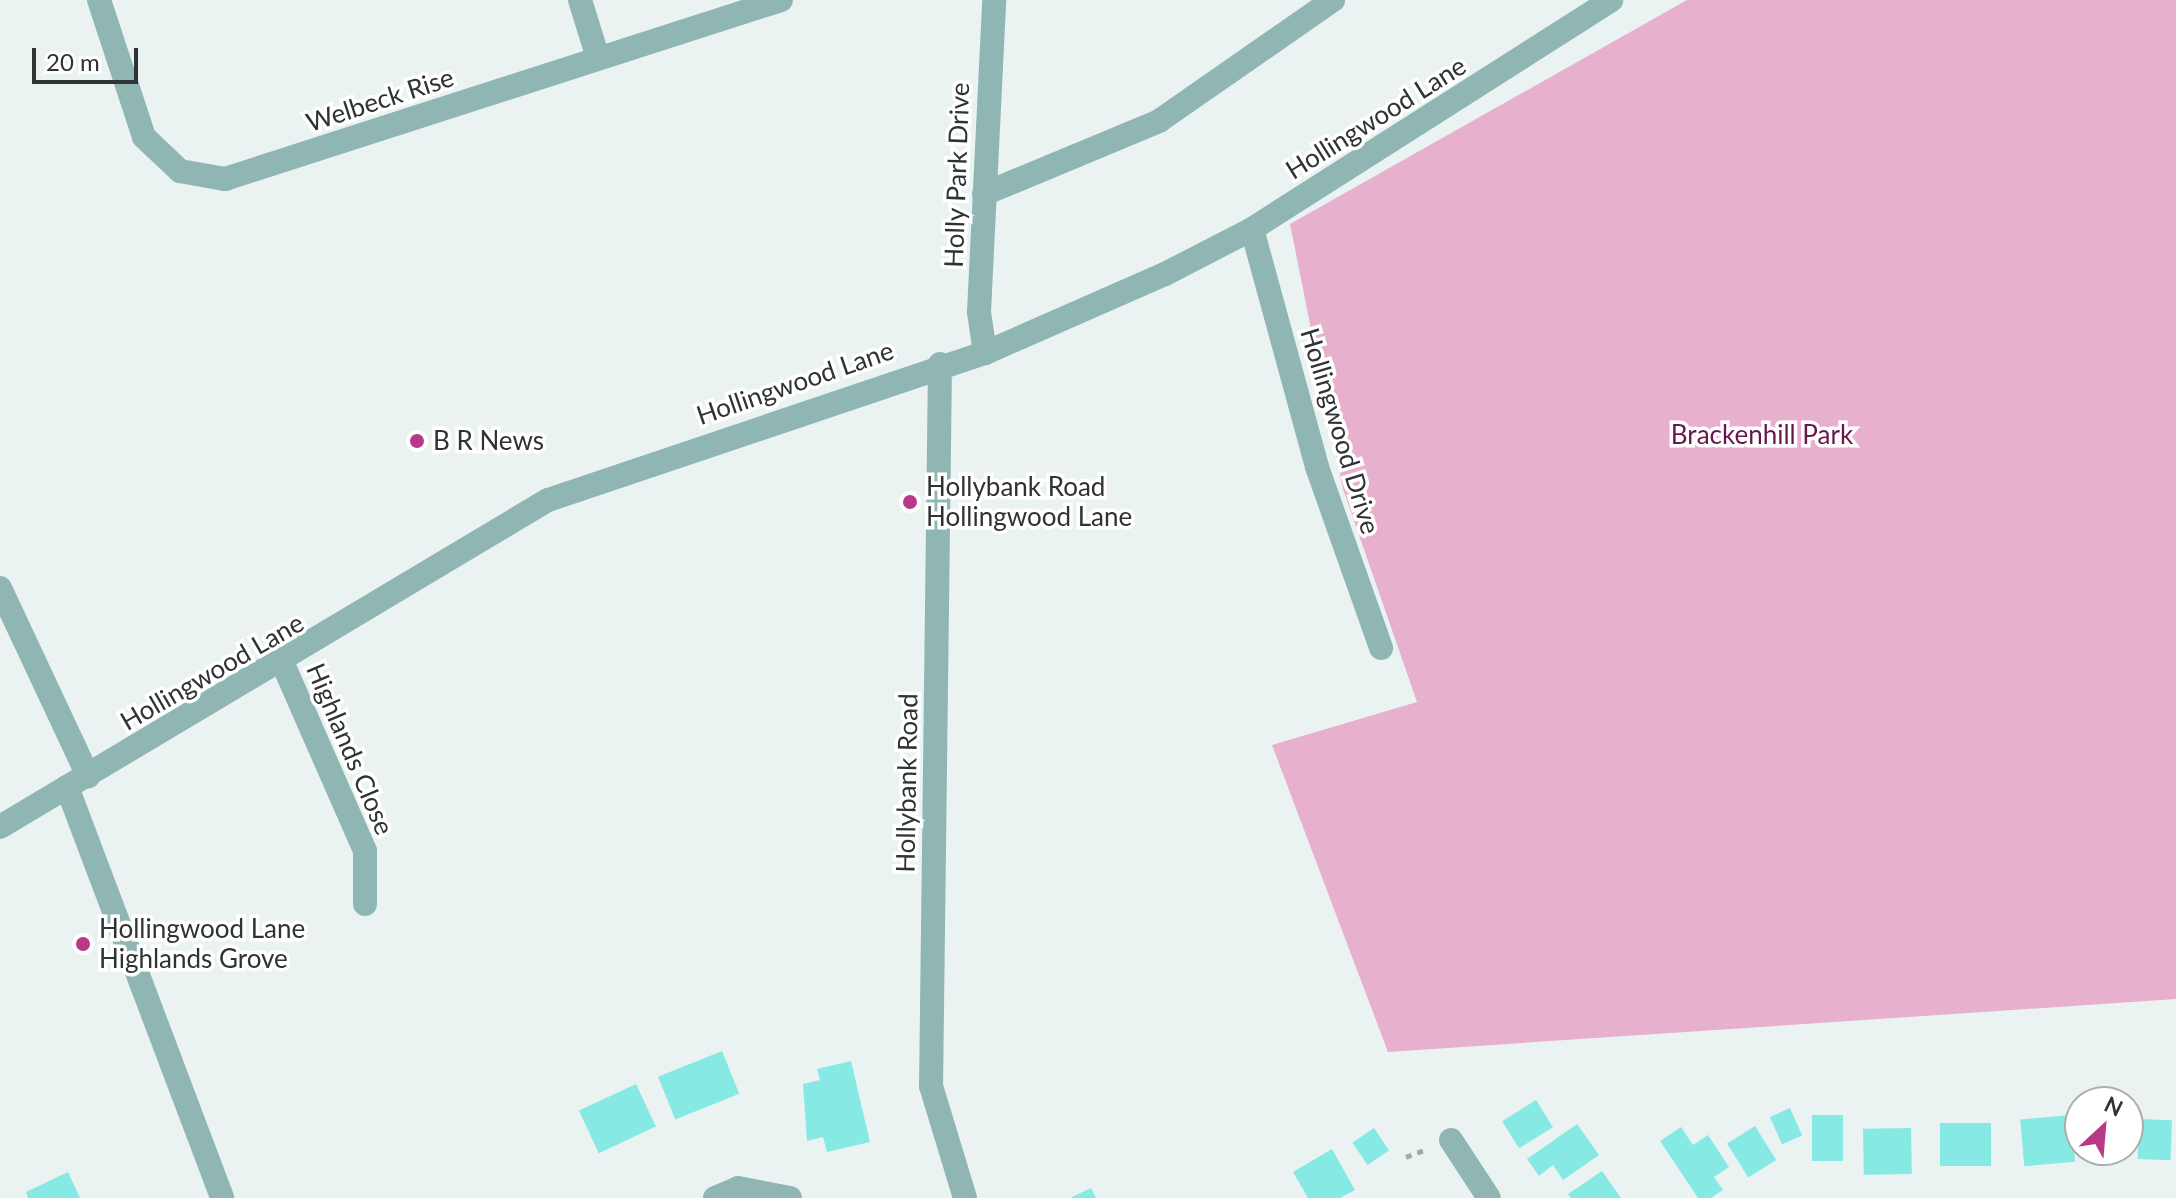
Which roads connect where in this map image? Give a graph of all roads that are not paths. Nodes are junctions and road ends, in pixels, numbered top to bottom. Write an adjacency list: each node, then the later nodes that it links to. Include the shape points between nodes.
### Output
1 (99, 0): 7 (street, Welbeck Rise, via 144,137 180,171 202,177 225,179)
2 (580, 0): 7 (street)
3 (781, 0): 7 (street, Welbeck Rise)
4 (994, 0): 8 (street, Holly Park Drive)
5 (1333, 0): 8 (street, via 1159,121)
6 (1611, 0): 9 (street, Hollingwood Lane)
7 (598, 58)
8 (984, 194): 10 (street, Holly Park Drive, via 979,312)
9 (1252, 229): 10 (street, Hollingwood Lane); 13 (street, Hollingwood Drive, via 1317,467)
10 (985, 353): 11 (street, Hollingwood Lane)
11 (940, 364): 14 (street, Hollingwood Lane, via 548,500); 22 (street, Hollybank Road, via 931,1086)
12 (0, 588): 15 (street)
13 (1381, 648)
14 (283, 664): 15 (street, Hollingwood Lane); 17 (street, Highlands Close, via 365,851)
15 (78, 781): 16 (street, Hollingwood Lane); 19 (street)
16 (0, 827)
17 (365, 904)
18 (1451, 1140): 23 (street)
19 (222, 1198)
20 (715, 1198): 21 (street, via 738,1188)
21 (790, 1198)
22 (965, 1198)
23 (1489, 1198)

